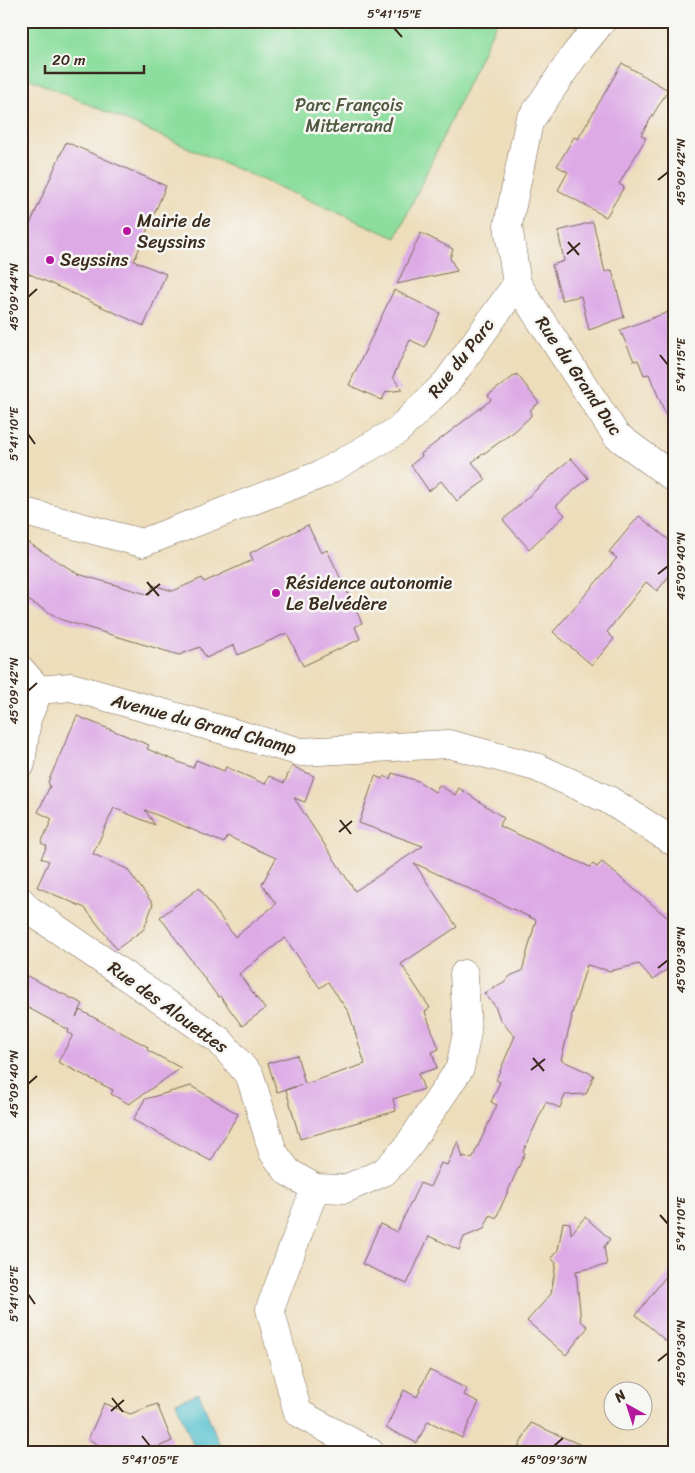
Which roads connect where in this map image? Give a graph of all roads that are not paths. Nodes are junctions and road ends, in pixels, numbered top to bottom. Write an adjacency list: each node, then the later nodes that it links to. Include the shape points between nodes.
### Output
1 (602, 21): 2 (street, via 576,53 530,122 508,225)
2 (517, 284): 3 (street, Rue du Grand Duc, via 616,435); 4 (street, Rue du Parc, via 447,382 396,431 322,474 142,543)
3 (674, 478)
4 (21, 511)
5 (21, 670): 6 (street)
6 (39, 690): 7 (street, via 28,719); 8 (street, Avenue du Grand Champ, via 71,687 301,752 449,744 536,767 609,800)
7 (21, 764)
8 (674, 842)
9 (21, 901): 11 (street, Rue des Alouettes, via 28,909 220,1040 250,1076 273,1152 288,1172)
10 (464, 974): 11 (street, Rue des Alouettes, via 467,1032 460,1068 406,1149 384,1172 345,1190)
11 (315, 1188): 12 (street, via 270,1309 298,1413)
12 (370, 1452)

